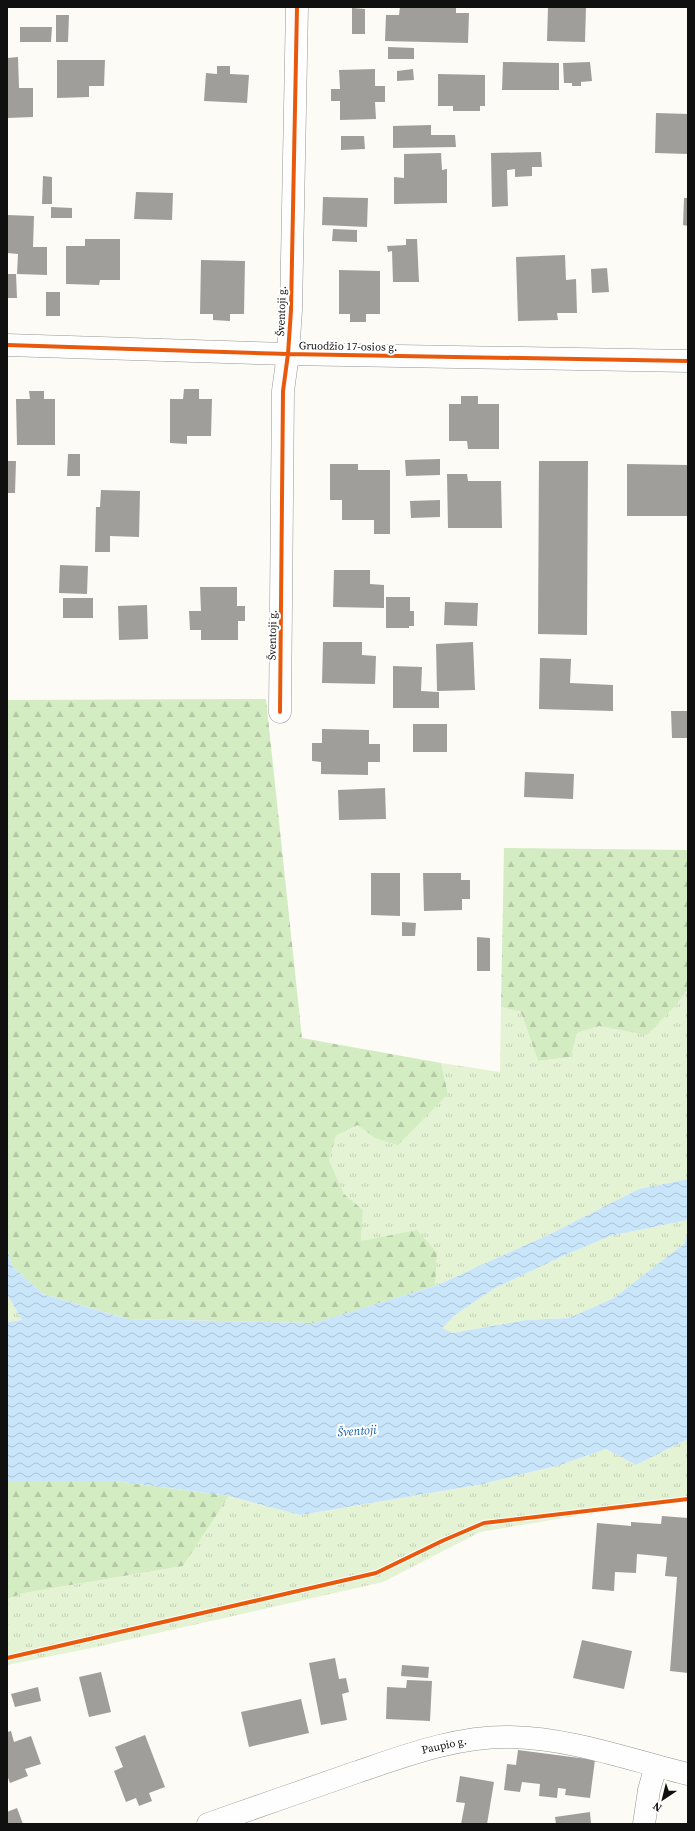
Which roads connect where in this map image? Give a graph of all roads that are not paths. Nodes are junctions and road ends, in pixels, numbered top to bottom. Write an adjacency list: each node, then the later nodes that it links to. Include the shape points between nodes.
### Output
1 (297, 7): 3 (street, Šventoji g.)
2 (7, 345): 3 (street, Gruodžio 17-osios g.)
3 (288, 354): 4 (street, Gruodžio 17-osios g.); 5 (street, Šventoji g., via 283,391)
4 (688, 361)
5 (280, 712)
6 (656, 1766): 7 (street, Paupio g.); 8 (street, Paupio g., via 553,1741 510,1737 470,1740 425,1748); 9 (street)
7 (688, 1774)
8 (208, 1824)
9 (644, 1824)

